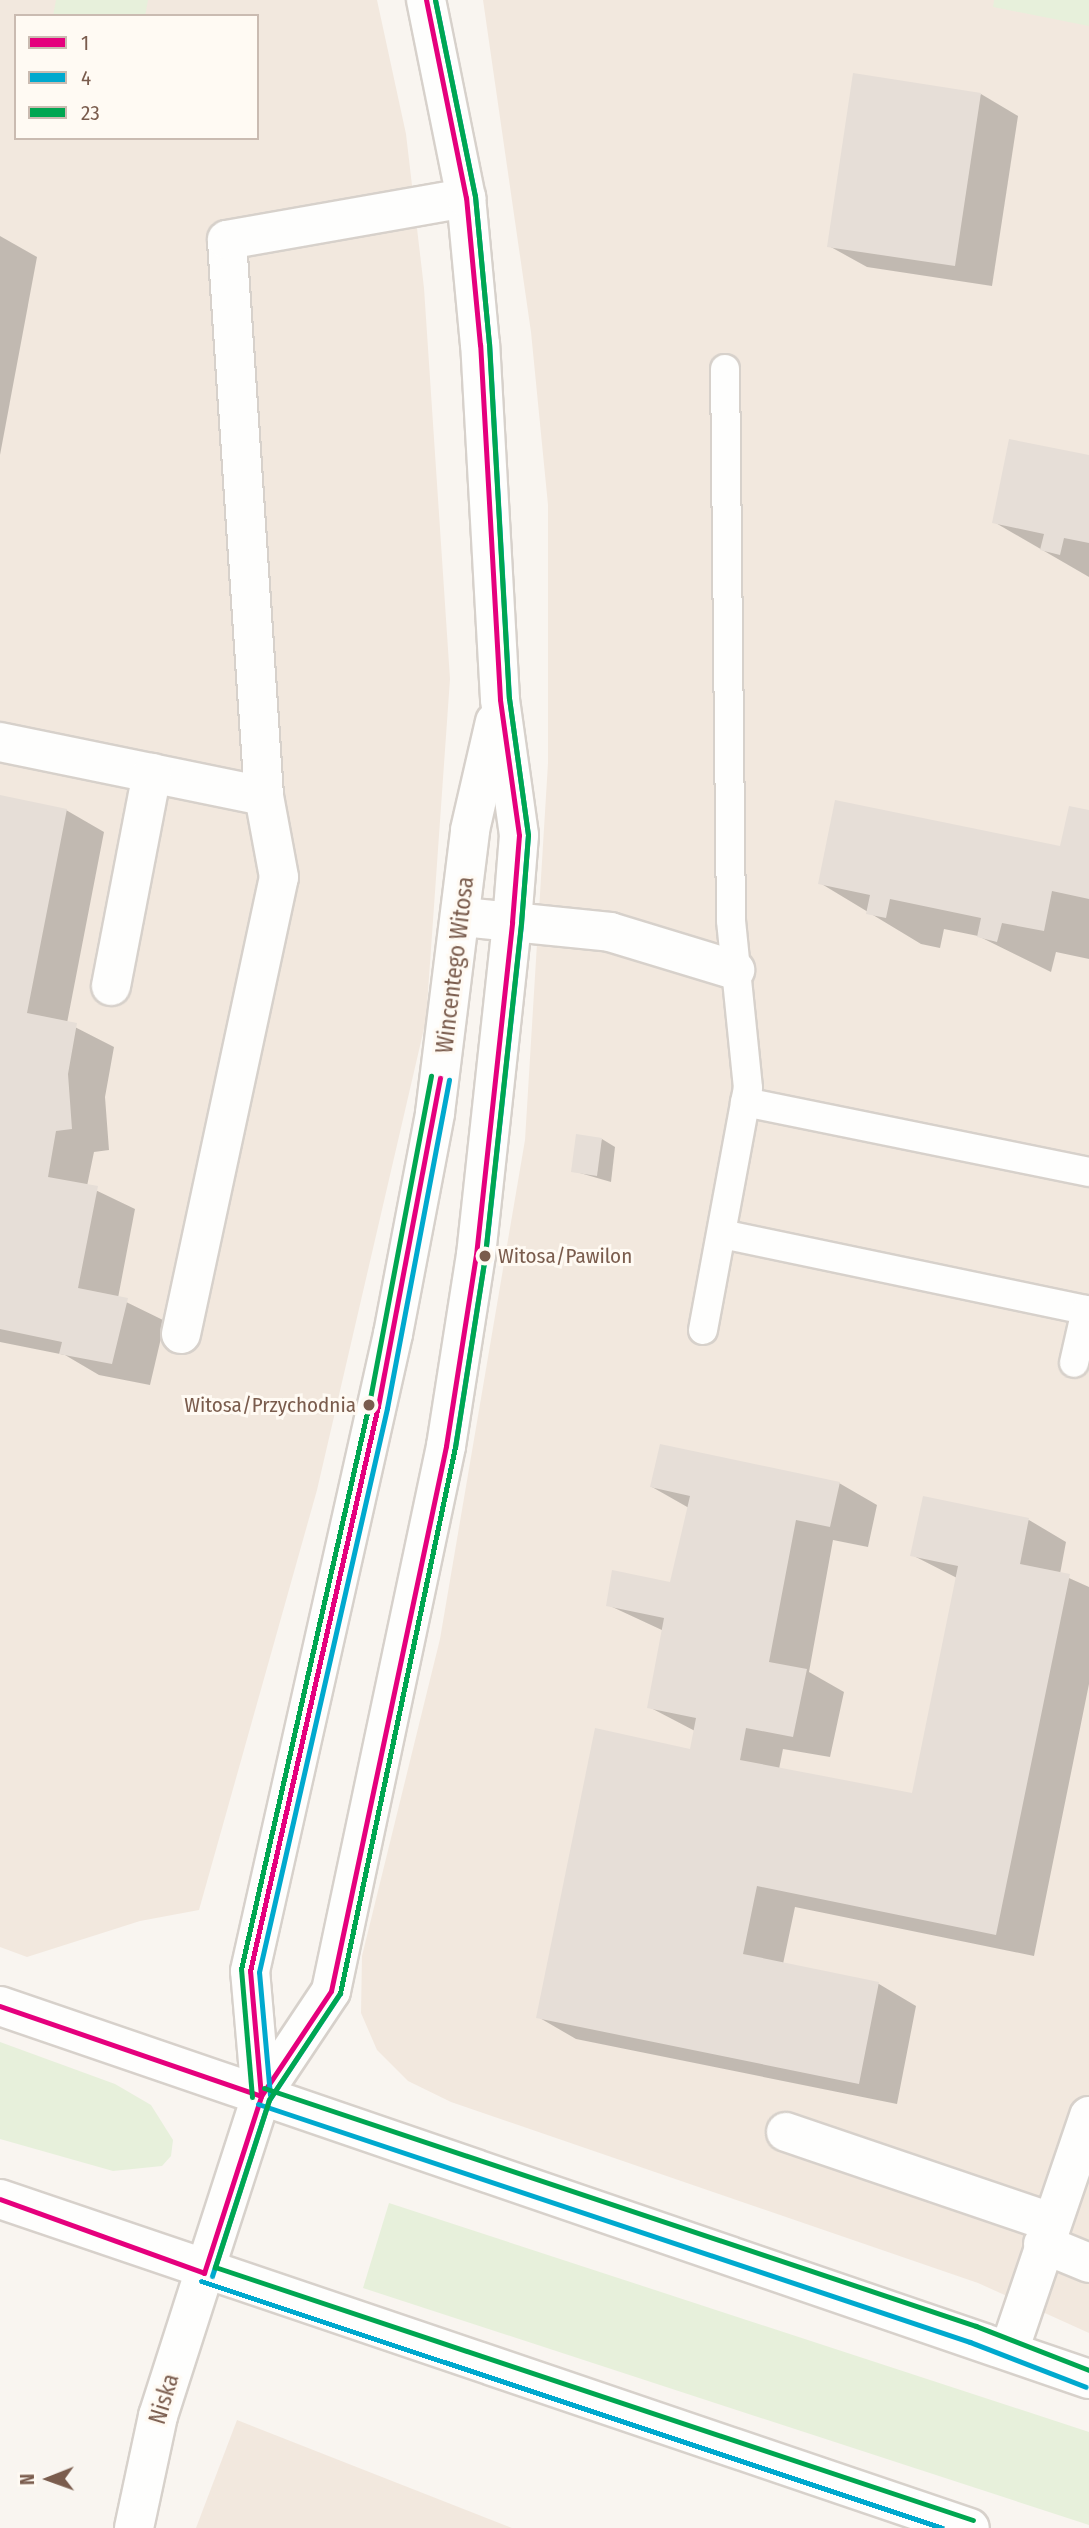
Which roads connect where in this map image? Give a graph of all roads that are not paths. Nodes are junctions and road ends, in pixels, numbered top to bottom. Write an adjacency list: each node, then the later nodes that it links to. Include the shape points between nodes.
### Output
1 (426, 0): 2 (street, Wincentego Witosa)
2 (466, 198): 4 (street, Wincentego Witosa); 7 (street, via 227,240)
3 (725, 369): 10 (lane)
4 (500, 699): 8 (street, Wincentego Witosa, via 470,830); 9 (street, Wincentego Witosa, via 519,835)
5 (0, 742): 6 (street)
6 (152, 773): 7 (street); 11 (street)
7 (264, 796): 16 (street, via 279,877)
8 (463, 917): 9 (street); 19 (street, Wincentego Witosa, via 393,1334 250,1971)
9 (512, 922): 10 (street, via 610,932); 19 (street, Wincentego Witosa, via 476,1255 446,1446 334,1977)
10 (735, 971): 12 (lane)
11 (111, 986)
12 (745, 1102): 13 (lane); 14 (lane)
13 (1089, 1172)
14 (722, 1234): 15 (lane); 17 (lane, via 1086,1310)
15 (703, 1330)
16 (181, 1334)
17 (1074, 1363)
18 (0, 2006): 19 (street)
19 (261, 2096): 25 (street, Wincentego Witosa); 26 (street)
20 (1089, 2116): 23 (street)
21 (786, 2132): 23 (street)
22 (0, 2199): 25 (street)
23 (1046, 2233): 24 (street); 26 (street)
24 (1089, 2263)
25 (204, 2273): 28 (street, Niska, via 158,2416); 29 (street)
26 (1010, 2348): 27 (street)
27 (1089, 2379)
28 (134, 2528)
29 (970, 2528)

